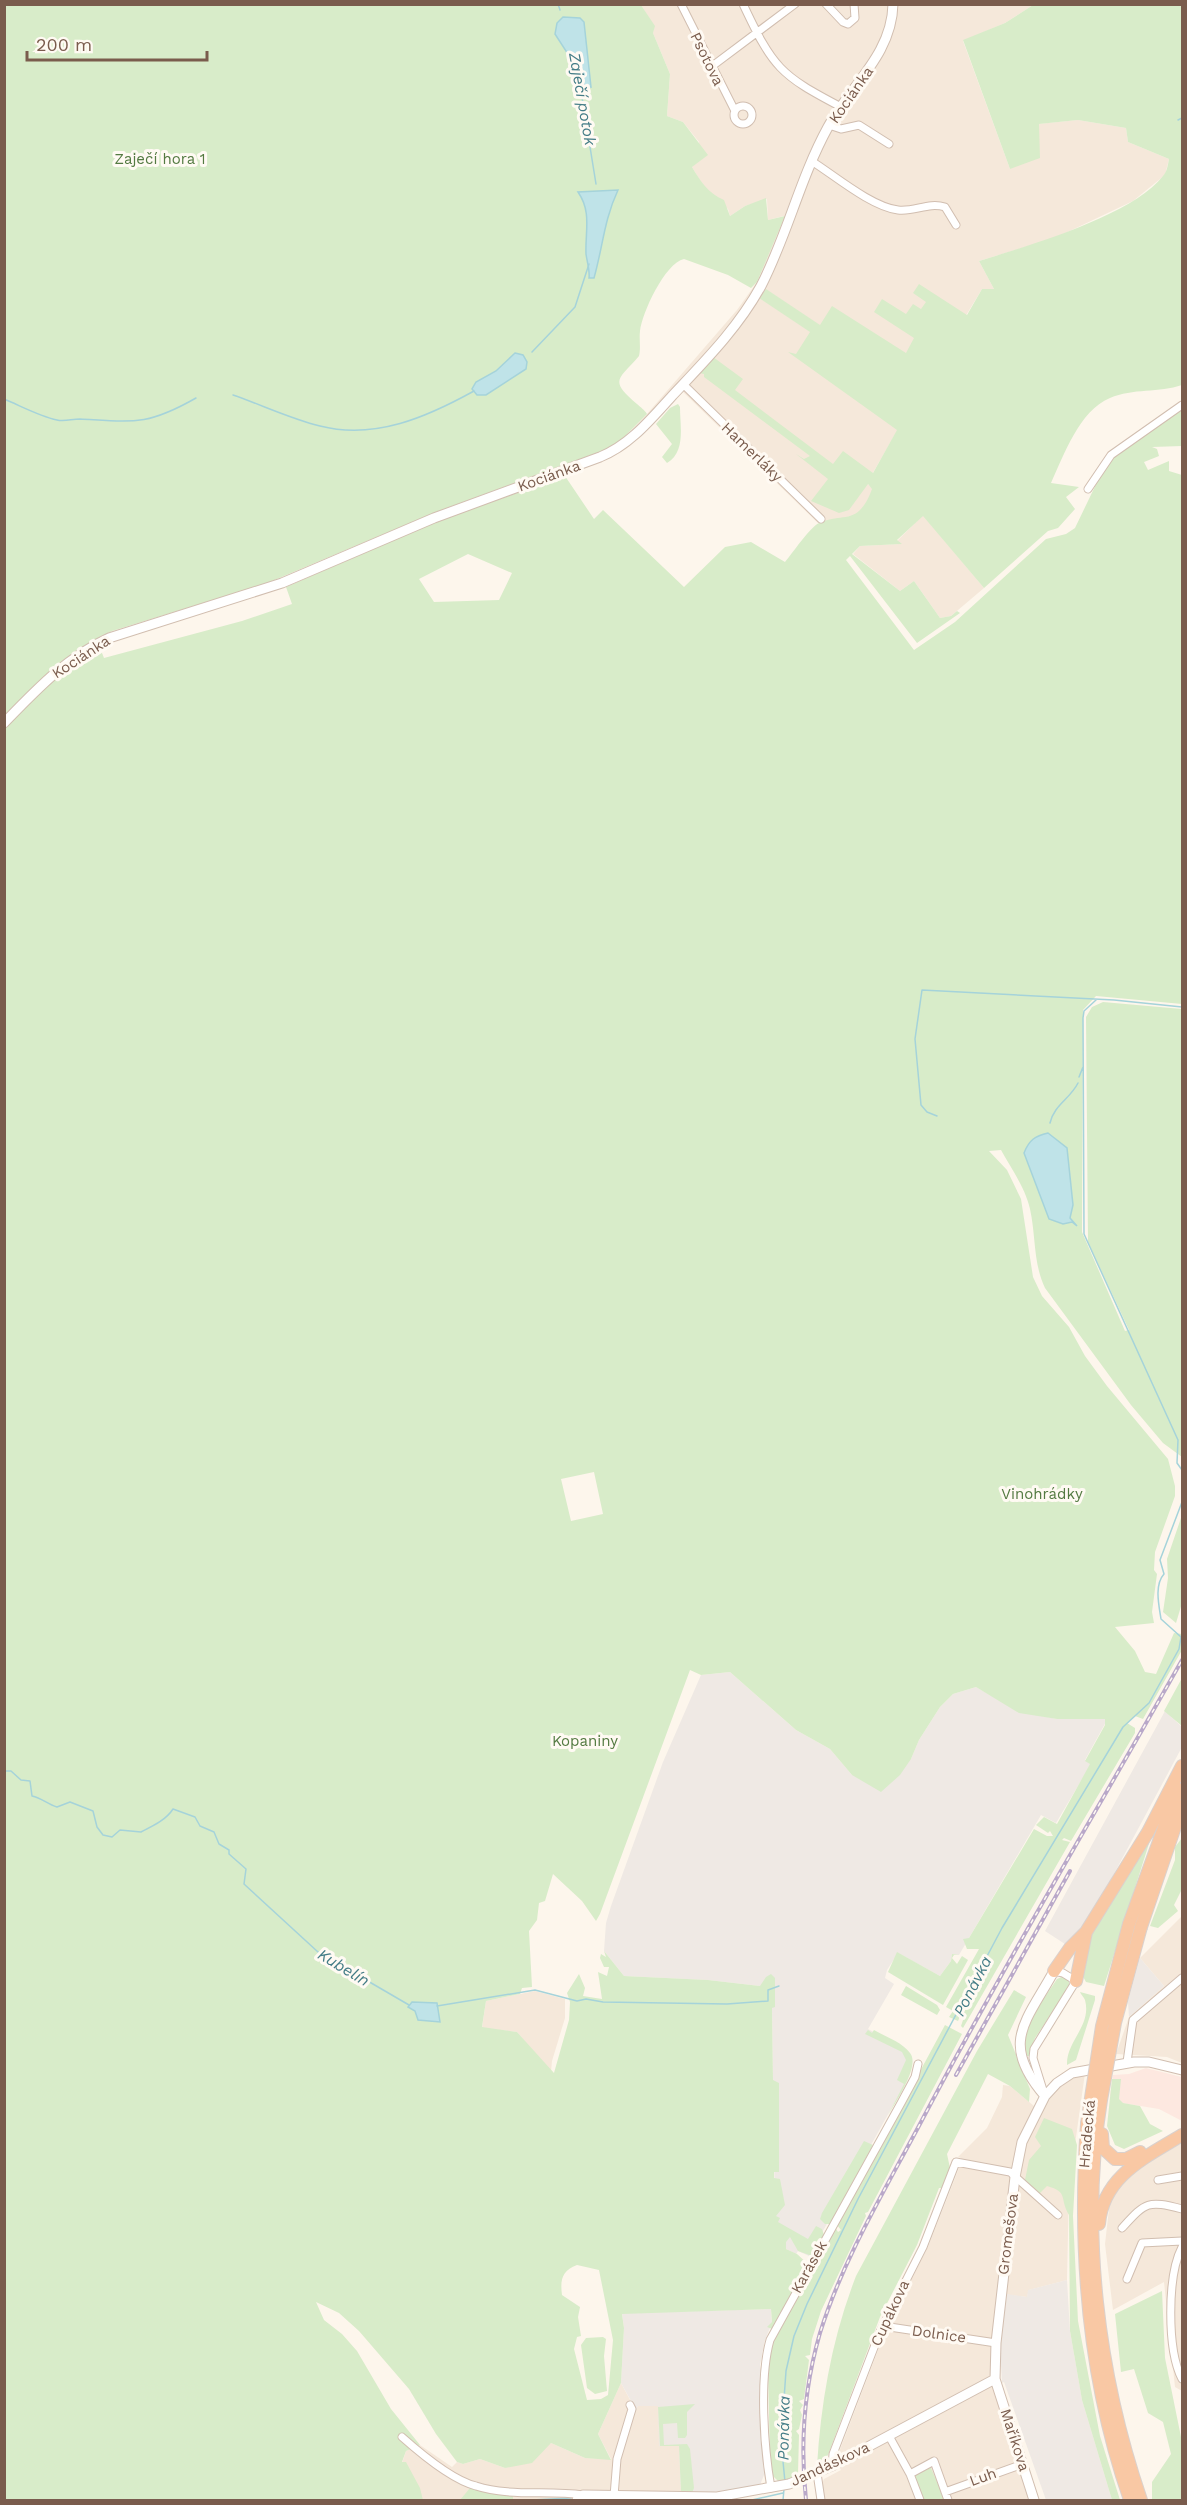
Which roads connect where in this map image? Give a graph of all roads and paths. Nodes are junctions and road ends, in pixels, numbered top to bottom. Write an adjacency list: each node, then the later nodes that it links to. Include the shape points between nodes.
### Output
1 (681, 4): 8 (street, Psotova)
2 (743, 4): 7 (street)
3 (795, 4): 7 (street)
4 (826, 4): 5 (street, via 848,24 856,16)
5 (854, 4)
6 (893, 4): 9 (street, Kociánka, via 884,45)
7 (757, 33): 8 (street); 9 (street, via 781,71)
8 (711, 67): 10 (street, Psotova)
9 (841, 107): 11 (street, Kociánka)
10 (735, 111)
11 (829, 124): 12 (street, via 841,129 859,125); 13 (street, Kociánka)
12 (889, 144)
13 (813, 162): 14 (street, via 895,210 928,204 945,207); 15 (street, Kociánka, via 760,287 729,332)
14 (956, 225)
15 (683, 384): 18 (street, Hamerláky); 19 (street, Kociánka, via 612,452 434,518 282,583 100,642 45,681)
16 (1182, 405): 17 (street, via 1111,455)
17 (1088, 489)
18 (821, 519)
19 (4, 723)
20 (1182, 1766): 24 (highway, via 1148,1832)
21 (1182, 1777): 23 (highway, Hradecká)
22 (1182, 1806): 23 (highway, Hradecká)
23 (1135, 1925): 32 (highway, Hradecká, bridge); 32 (highway, Hradecká, bridge, via 1102,2026)
24 (1086, 1932): 25 (highway); 27 (highway)
25 (1054, 1971): 27 (street); 31 (street, via 1019,2037 1023,2063)
26 (1182, 1978): 28 (street, via 1133,2020)
27 (1076, 1981): 31 (street, via 1034,2049)
28 (1127, 2062): 30 (street, Gromešova, via 1149,2062); 31 (street, Gromešova, via 1072,2073)
29 (918, 2064): 56 (street, Karásek, via 915,2077 770,2340 764,2382)
30 (1182, 2070)
31 (1045, 2096): 36 (street, Gromešova, via 1027,2127)
32 (1096, 2125): 33 (highway, via 1103,2148 1117,2160 1134,2155); 43 (highway, Hradecká); 64 (highway, Hradecká, via 1083,2221 1091,2329 1105,2412)
33 (1182, 2126)
34 (1182, 2135): 43 (highway, via 1117,2179 1101,2211)
35 (1182, 2176): 37 (street)
36 (1015, 2177): 39 (street); 45 (street, Cupákova, via 1004,2171 956,2162 923,2247); 46 (street, Gromešova)
37 (1158, 2180)
38 (1182, 2209): 40 (street, via 1147,2204)
39 (1058, 2215)
40 (1122, 2228)
41 (1182, 2241): 44 (street, via 1142,2243)
42 (1182, 2247): 48 (street, via 1175,2264 1173,2296 1174,2358)
43 (1095, 2258): 65 (highway, Hradecká, via 1106,2365)
44 (1127, 2278)
45 (882, 2326): 46 (street, Dolnice); 53 (street, Cupákova)
46 (996, 2343): 47 (street, Gromešova)
47 (995, 2379): 50 (street, Jandáskova); 52 (street, Maříkova)
48 (1182, 2379)
49 (630, 2405): 58 (street, via 616,2459)
50 (890, 2436): 53 (street, Jandáskova); 55 (street)
51 (402, 2437): 59 (street, Jandáskova, via 475,2486)
52 (1023, 2464): 57 (street, Luh); 63 (street, Maříkova)
53 (831, 2466): 54 (street, Jandáskova)
54 (817, 2473): 56 (street, Jandáskova); 60 (street)
55 (910, 2474): 57 (street, via 934,2461); 61 (street)
56 (780, 2486): 58 (street, Jandáskova, via 717,2498)
57 (945, 2492): 62 (street)
58 (614, 2496): 59 (street, Jandáskova)
59 (580, 2498)
60 (821, 2500)
61 (920, 2500)
62 (948, 2500)
63 (1034, 2500)
64 (1130, 2500)
65 (1141, 2500)

